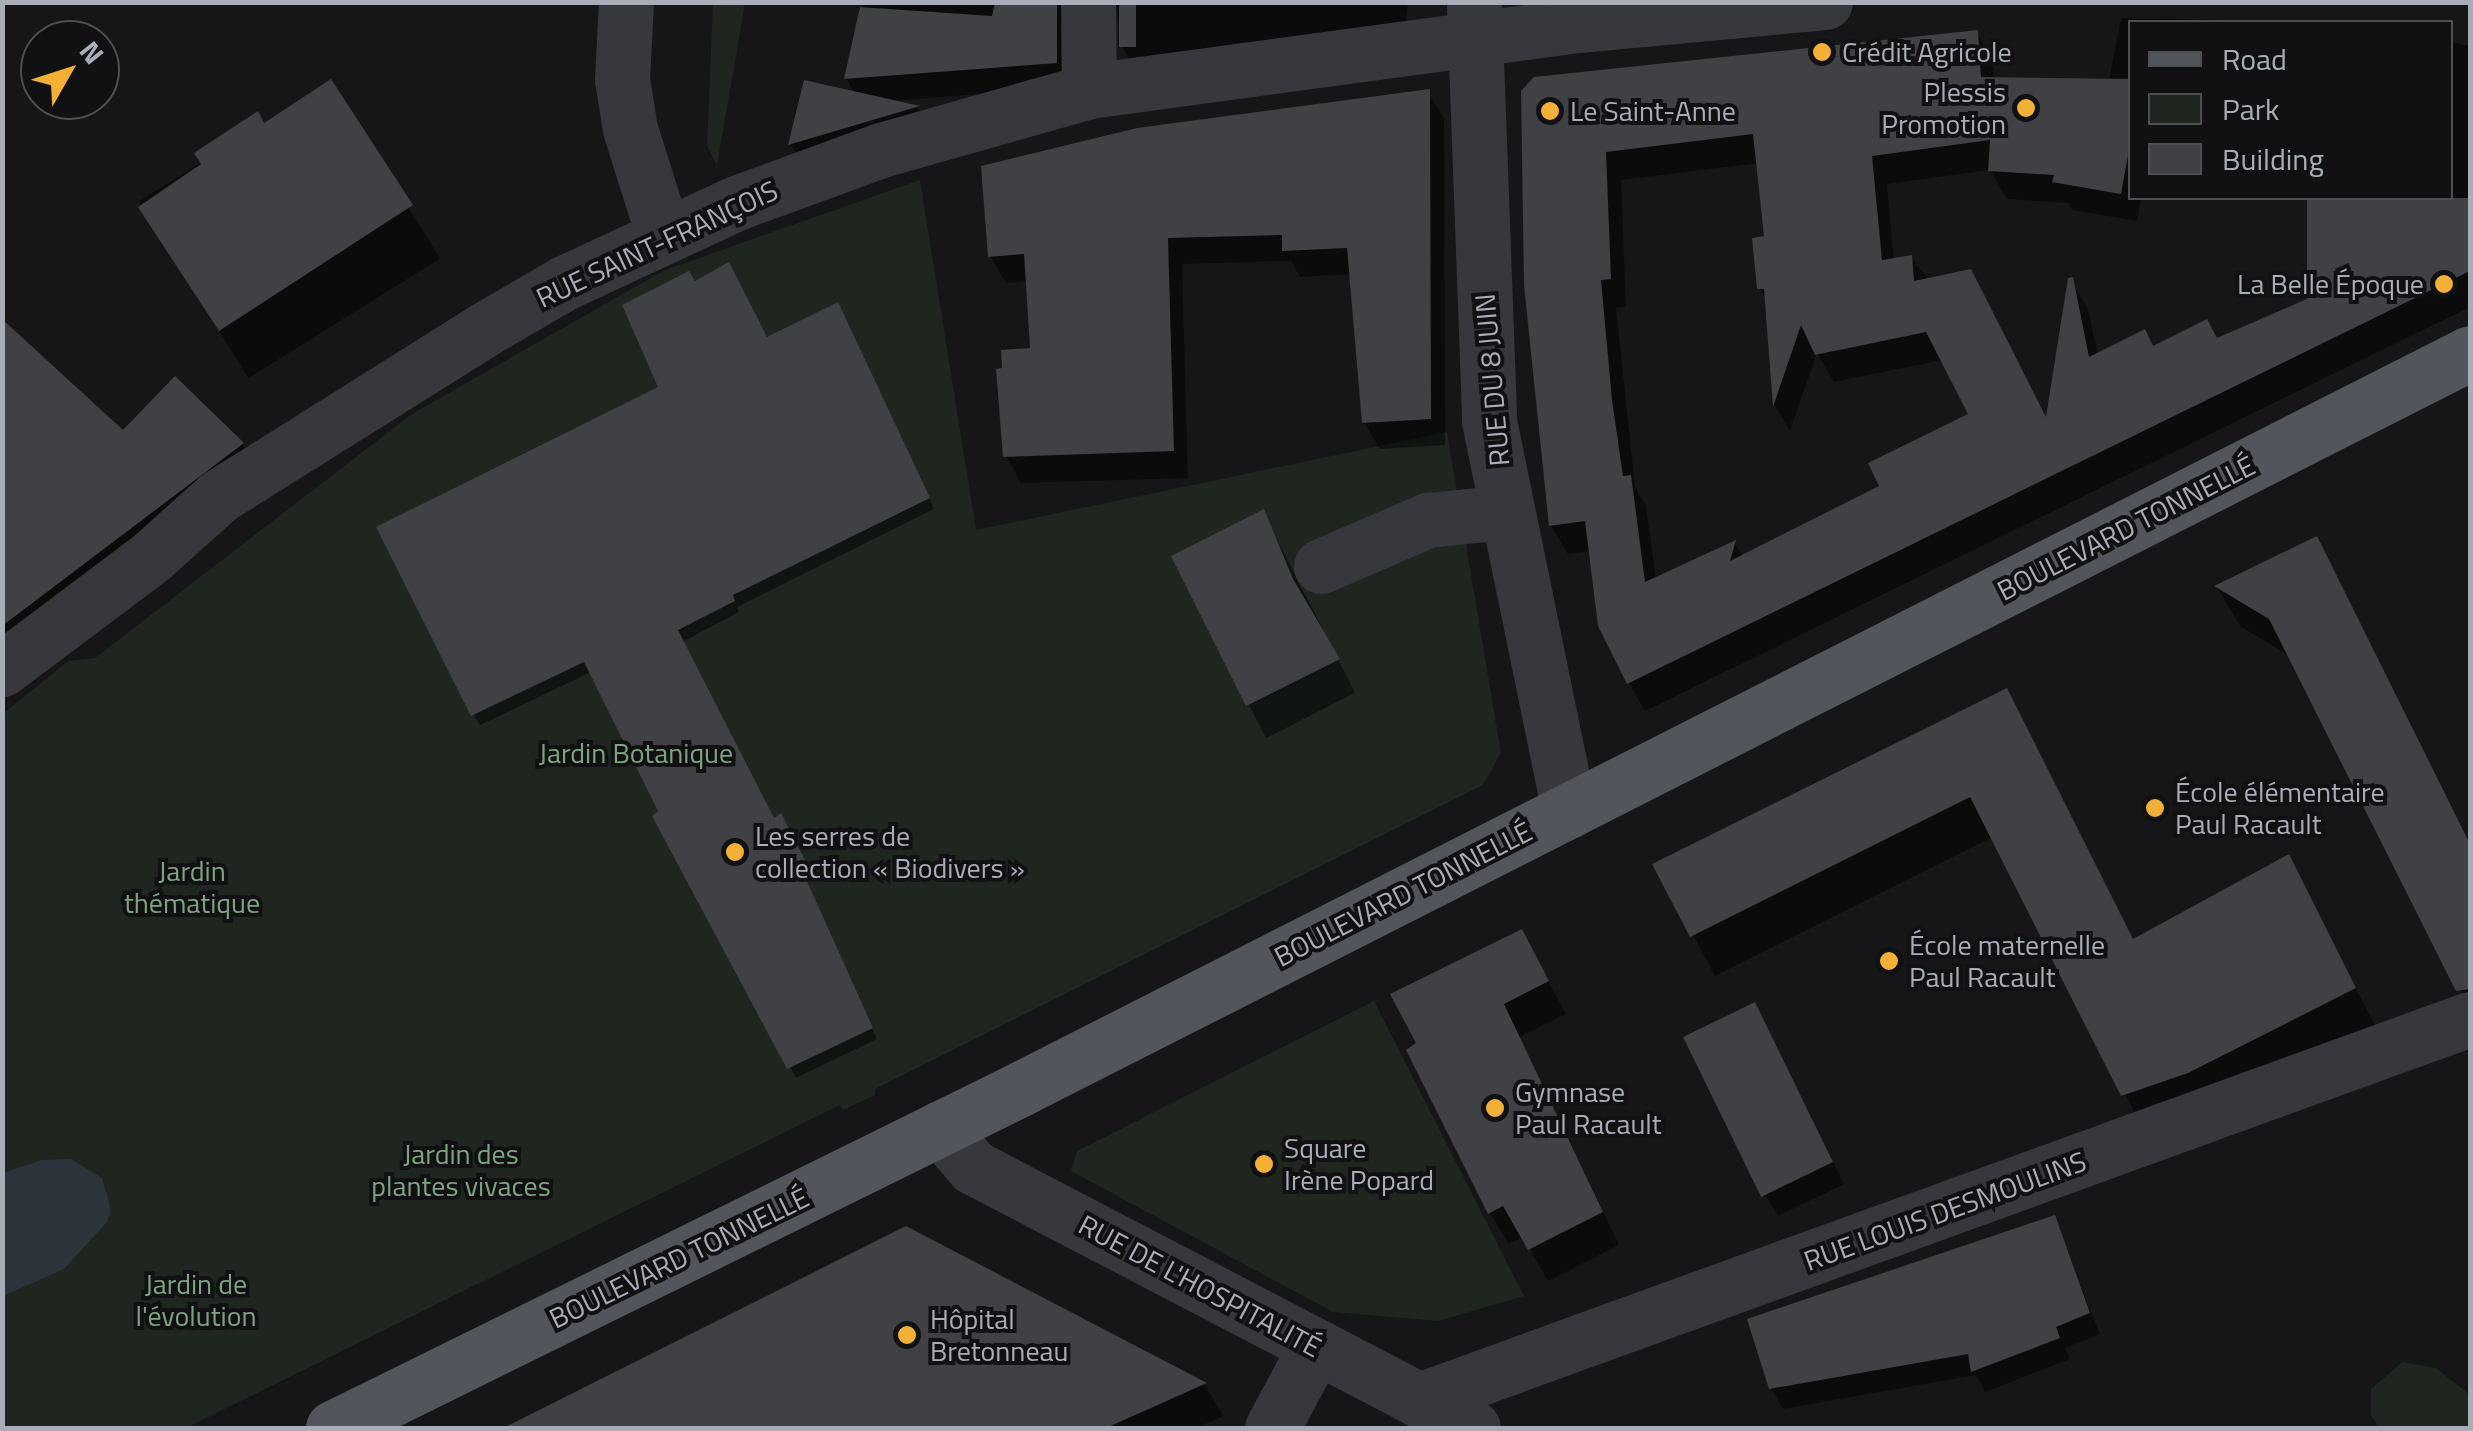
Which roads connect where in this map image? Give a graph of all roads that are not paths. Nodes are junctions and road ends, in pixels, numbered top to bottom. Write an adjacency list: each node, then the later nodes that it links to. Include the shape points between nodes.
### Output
1 (626, 2): 8 (street, via 622,78 630,129)
2 (1088, 2): 7 (street)
3 (1518, 2): 6 (street)
4 (1824, 2): 6 (street, RUE SAINT-FRANÇOIS)
5 (1474, 22): 6 (street, RUE SAINT-FRANÇOIS); 7 (street, RUE SAINT-FRANÇOIS, via 1412,52); 10 (street, RUE DU 8 JUIN, via 1489,421)
6 (1567, 26)
7 (1089, 91): 8 (street, RUE SAINT-FRANÇOIS, via 881,150)
8 (664, 237): 12 (street, RUE SAINT-FRANÇOIS, via 564,283 290,448)
9 (2470, 354): 13 (main road, BOULEVARD TONNELLÉ)
10 (1506, 512): 11 (street, via 1428,520); 13 (street, RUE DU 8 JUIN)
11 (1321, 566)
12 (2, 670)
13 (1569, 811): 15 (main road, BOULEVARD TONNELLÉ)
14 (2470, 1020): 17 (street, RUE LOUIS DESMOULINS)
15 (940, 1128): 16 (street, RUE DE L'HOSPITALITÉ, via 973,1167); 18 (main road, BOULEVARD TONNELLÉ)
16 (1316, 1346): 17 (street, RUE DE L'HOSPITALITÉ); 19 (street)
17 (1419, 1400): 20 (street, RUE DE L'HOSPITALITÉ)
18 (333, 1428)
19 (1272, 1428)
20 (1473, 1428)

